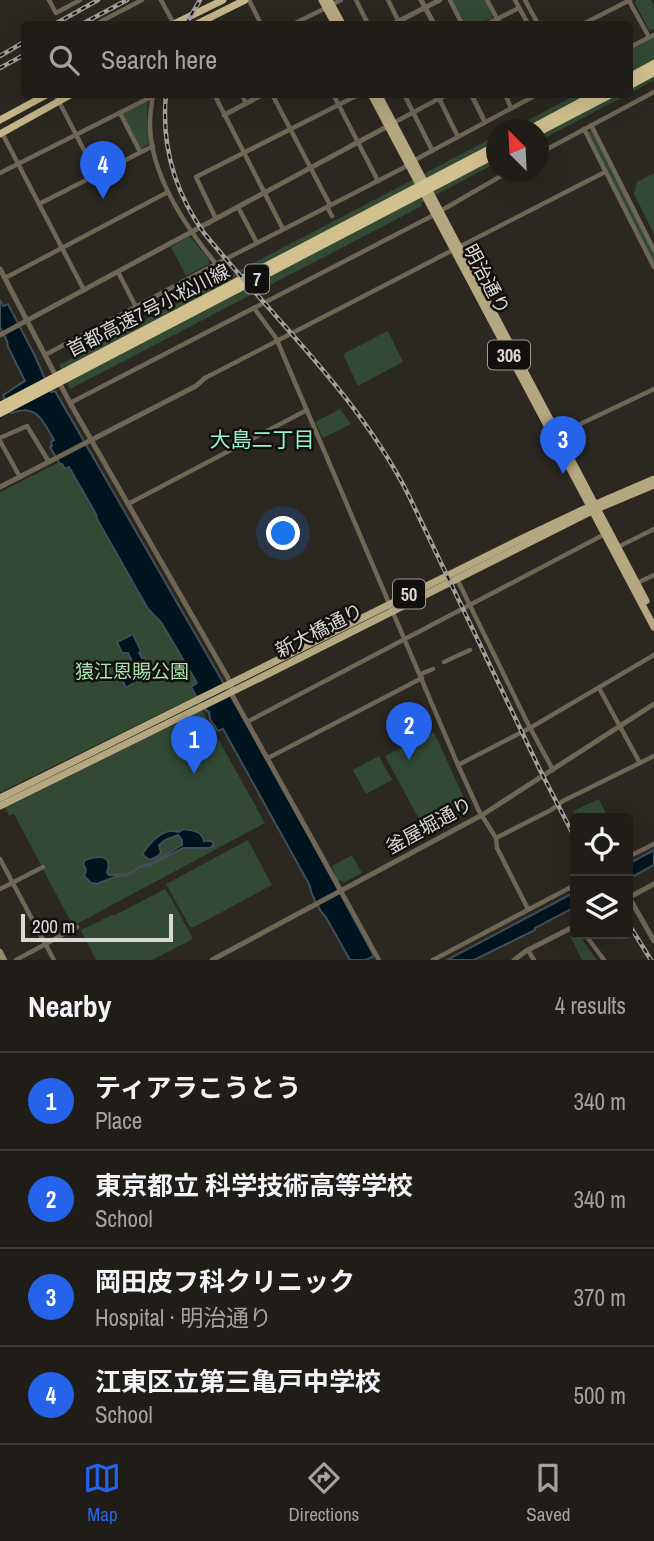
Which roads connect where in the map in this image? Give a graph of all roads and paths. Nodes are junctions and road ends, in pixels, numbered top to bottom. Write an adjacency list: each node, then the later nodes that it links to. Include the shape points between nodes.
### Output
1 (49, 0): 2 (street, via 56,13)
2 (80, 0)
3 (142, 0): 20 (street)
4 (161, 0): 21 (street)
5 (223, 0): 22 (highway)
6 (247, 0): 23 (highway); 24 (street)
7 (341, 0): 17 (street)
8 (356, 0): 28 (street)
9 (387, 0): 29 (street)
10 (421, 0): 18 (street)
11 (440, 0): 18 (street)
12 (450, 0): 32 (street)
13 (487, 0): 33 (street)
14 (515, 0): 19 (street)
15 (525, 0): 36 (street)
16 (629, 0): 37 (street); 38 (street)
17 (327, 3): 25 (street); 26 (main road); 27 (main road)
18 (425, 8): 30 (street); 31 (street)
19 (519, 8): 34 (street); 35 (street)
20 (102, 21)
21 (172, 21)
22 (180, 21)
23 (203, 21)
24 (259, 21)
25 (298, 21)
26 (334, 21)
27 (340, 21)
28 (366, 21)
29 (396, 21)
30 (402, 21)
31 (432, 21)
32 (460, 21)
33 (498, 21)
34 (500, 21)
35 (526, 21)
36 (536, 21)
37 (589, 21)
38 (651, 36): 39 (street)
39 (633, 45)
40 (654, 64): 42 (highway)
41 (654, 72): 43 (highway)
42 (633, 75)
43 (633, 83)
44 (654, 92): 75 (street)
45 (41, 98): 72 (highway)
46 (57, 98): 79 (highway); 80 (street)
47 (148, 98): 68 (street)
48 (154, 98): 83 (street)
49 (216, 98): 70 (street)
50 (244, 98): 65 (street)
51 (257, 98): 65 (street)
52 (274, 98): 78 (street)
53 (335, 98): 66 (street)
54 (352, 98): 66 (street)
55 (374, 98): 74 (main road, 明治通り / 306)
56 (380, 98): 74 (main road, 明治通り / 306)
57 (406, 98): 69 (street)
58 (436, 98): 69 (street)
59 (439, 98): 81 (street)
60 (473, 98): 73 (street)
61 (507, 98): 67 (street)
62 (531, 98): 67 (street)
63 (589, 98): 71 (highway)
64 (603, 98): 76 (highway)
65 (246, 104): 70 (street)
66 (339, 105): 78 (street); 82 (street)
67 (511, 108): 73 (street)
68 (120, 113): 80 (street); 87 (street)
69 (413, 113): 74 (street); 85 (street)
70 (224, 115): 88 (street)
71 (549, 119)
72 (0, 120)
73 (485, 122): 81 (street)
74 (390, 124): 82 (street); 90 (main road, 明治通り / 306)
75 (590, 125): 77 (street); 111 (street)
76 (549, 126)
77 (584, 129): 84 (street); 93 (street)
78 (290, 130): 88 (street); 92 (street)
79 (1, 133): 91 (street)
80 (76, 135): 91 (street); 95 (street)
81 (458, 136): 85 (street)
82 (358, 142): 92 (street); 96 (street)
83 (152, 146): 87 (street); 98 (street)
84 (549, 148)
85 (433, 150): 90 (street)
86 (486, 151): 126 (highway, 首都高速7号小松川線 / 7)
87 (140, 152): 95 (street)
88 (244, 153): 99 (street); 105 (street, via 196,177)
89 (486, 159): 129 (highway, 首都高速7号小松川線 / 7)
90 (410, 163): 96 (street); 103 (main road, 明治通り / 306)
91 (18, 164): 94 (street); 100 (street)
92 (310, 168): 99 (street); 101 (street)
93 (605, 172): 110 (street); 113 (street)
94 (0, 173)
95 (97, 174): 100 (street)
96 (377, 181): 101 (street)
97 (491, 182): 103 (street)
98 (168, 192): 107 (street); 109 (street)
99 (265, 192): 102 (street); 106 (street)
100 (39, 204): 109 (street)
101 (328, 206): 104 (street); 106 (street)
102 (238, 207): 105 (street); 108 (street)
103 (437, 213): 110 (main road, 明治通り / 306); 119 (street)
104 (332, 216)
105 (216, 219): 107 (street)
106 (283, 229): 108 (street)
107 (191, 233): 112 (street); 115 (street)
108 (257, 243): 112 (street)
109 (62, 248): 116 (street); 117 (street)
110 (456, 248): 122 (street); 130 (main road, 明治通り / 306); 139 (main road, 明治通り / 306)
111 (654, 250)
112 (216, 264): 118 (street)
113 (654, 267)
114 (0, 269): 116 (street)
115 (118, 272): 117 (street); 118 (street)
116 (5, 278): 120 (street)
117 (84, 290): 120 (street)
118 (136, 307): 123 (street)
119 (254, 308): 122 (street); 127 (street)
120 (24, 323): 121 (street); 123 (street)
121 (0, 335)
122 (277, 340): 124 (street); 128 (street)
123 (45, 355): 127 (street)
124 (205, 378): 132 (street)
125 (654, 389): 130 (street)
126 (0, 403)
127 (70, 403): 132 (street)
128 (307, 410): 138 (street); 147 (street)
129 (0, 415)
130 (557, 435): 139 (main road, 明治通り / 306)
131 (0, 440): 133 (street, via 27,426); 134 (street)
132 (92, 440): 133 (street); 138 (street)
133 (52, 461): 134 (street)
134 (20, 477): 137 (street)
135 (654, 479): 139 (main road, 新大橋通り / 50)
136 (654, 485): 139 (main road, 新大橋通り / 50)
137 (0, 487)
138 (128, 504): 157 (street)
139 (593, 508): 141 (main road, 明治通り / 306); 142 (main road, 明治通り / 306); 144 (main road, 新大橋通り / 50); 147 (main road, 新大橋通り / 50)
140 (654, 528): 142 (street)
141 (605, 534): 145 (main road, 明治通り / 306); 146 (street)
142 (617, 548): 145 (main road, 明治通り / 306)
143 (654, 575): 145 (street)
144 (457, 579): 146 (street); 147 (main road, 新大橋通り / 50)
145 (636, 587): 148 (main road, 明治通り / 306); 149 (main road, 明治通り / 306)
146 (470, 605): 150 (street); 162 (street)
147 (391, 608): 150 (street); 157 (main road, 新大橋通り / 50)
148 (654, 617)
149 (654, 627)
150 (405, 639): 155 (street); 160 (street)
151 (470, 650): 153 (street)
152 (654, 654): 156 (street)
153 (444, 662)
154 (433, 669): 155 (street)
155 (421, 676): 164 (street); 166 (street)
156 (599, 688): 161 (street); 162 (street)
157 (229, 689): 158 (main road, 新大橋通り / 50); 160 (street)
158 (198, 704): 168 (main road, 新大橋通り / 50); 169 (main road, 新大橋通り / 50)
159 (654, 704): 161 (street, 釜屋堀通り)
160 (247, 722): 164 (street)
161 (620, 726): 165 (street); 167 (street, 釜屋堀通り)
162 (530, 728): 166 (street); 167 (street)
163 (654, 755): 165 (street)
164 (268, 758): 180 (street)
165 (640, 763): 171 (street)
166 (458, 765): 170 (street)
167 (553, 770): 170 (street, 釜屋堀通り)
168 (0, 798)
169 (0, 806)
170 (482, 815): 171 (street); 180 (street, 釜屋堀通り)
171 (496, 838): 183 (street, via 496,848)
172 (654, 844): 173 (street)
173 (633, 854)
174 (0, 859): 176 (street)
175 (43, 867): 176 (street)
176 (13, 883): 179 (street); 188 (street)
177 (654, 884): 181 (street)
178 (570, 887): 183 (street)
179 (0, 889)
180 (340, 892): 194 (street, 釜屋堀通り); 195 (street)
181 (633, 895)
182 (633, 904): 187 (street)
183 (528, 909): 196 (street)
184 (77, 927): 188 (street)
185 (570, 929): 189 (street)
186 (589, 939): 199 (street)
187 (654, 941)
188 (45, 944): 192 (street); 193 (street)
189 (528, 950): 197 (street); 198 (street)
190 (0, 952): 191 (main road)
191 (4, 960)
192 (16, 960)
193 (54, 960)
194 (212, 960)
195 (379, 960)
196 (433, 960)
197 (514, 960)
198 (534, 960)
199 (604, 960)

